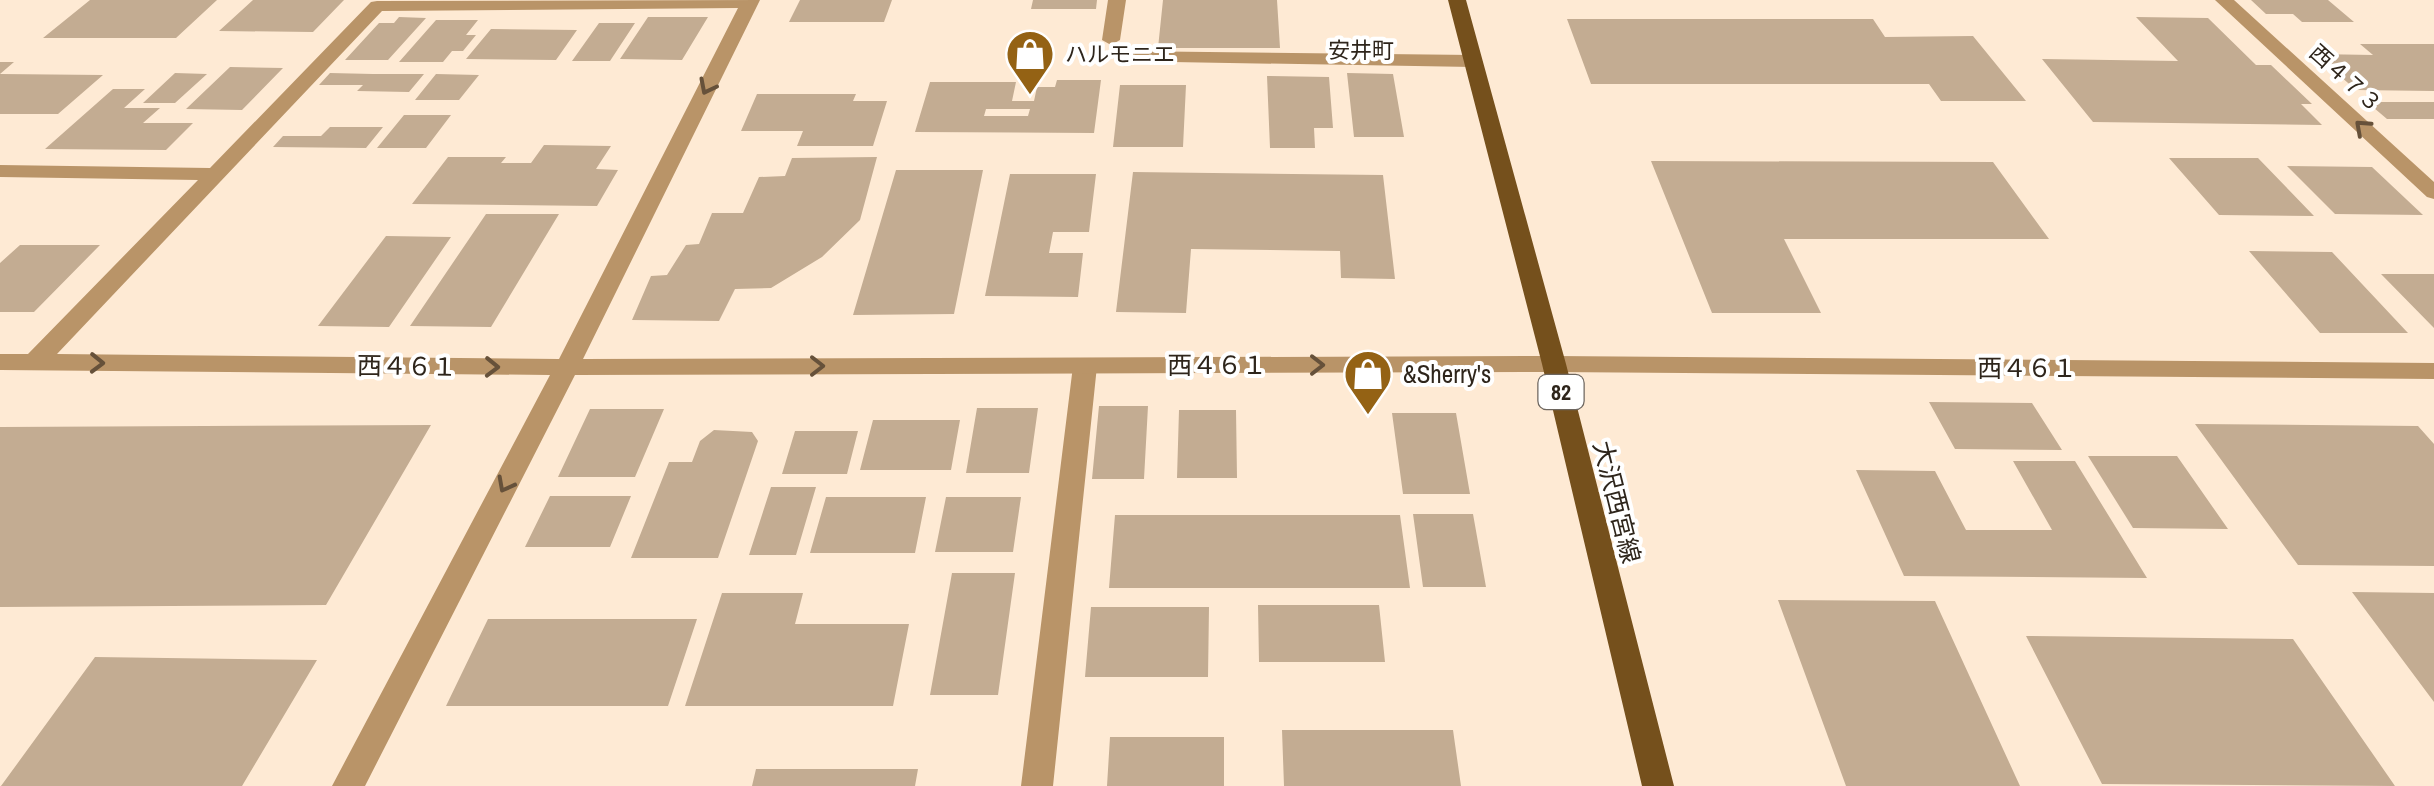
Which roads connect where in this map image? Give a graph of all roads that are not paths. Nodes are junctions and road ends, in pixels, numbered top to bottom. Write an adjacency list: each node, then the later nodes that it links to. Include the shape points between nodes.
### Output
1 (1118, 0): 5 (street, via 1116,48)
2 (1457, 0): 5 (main road, 大沢西宮線 / 82)
3 (2224, 0): 8 (street, 西４７３, one-way to 3)
4 (750, 2): 7 (street, via 377,6); 13 (street, one-way to 13)
5 (1473, 61): 11 (main road, 大沢西宮線 / 82)
6 (0, 171): 7 (street)
7 (216, 174): 10 (street)
8 (2434, 193)
9 (0, 362): 10 (street, 西４６１)
10 (34, 362): 13 (street, 西４６１, one-way to 13)
11 (1554, 364): 12 (street, 西４６１, one-way to 11); 14 (street, 西４６１); 17 (main road, 大沢西宮線 / 82)
12 (1085, 366): 13 (street, 西４６１, one-way to 12); 16 (street)
13 (567, 367): 15 (street, one-way to 15)
14 (2434, 371)
15 (348, 786)
16 (1037, 786)
17 (1658, 786)

